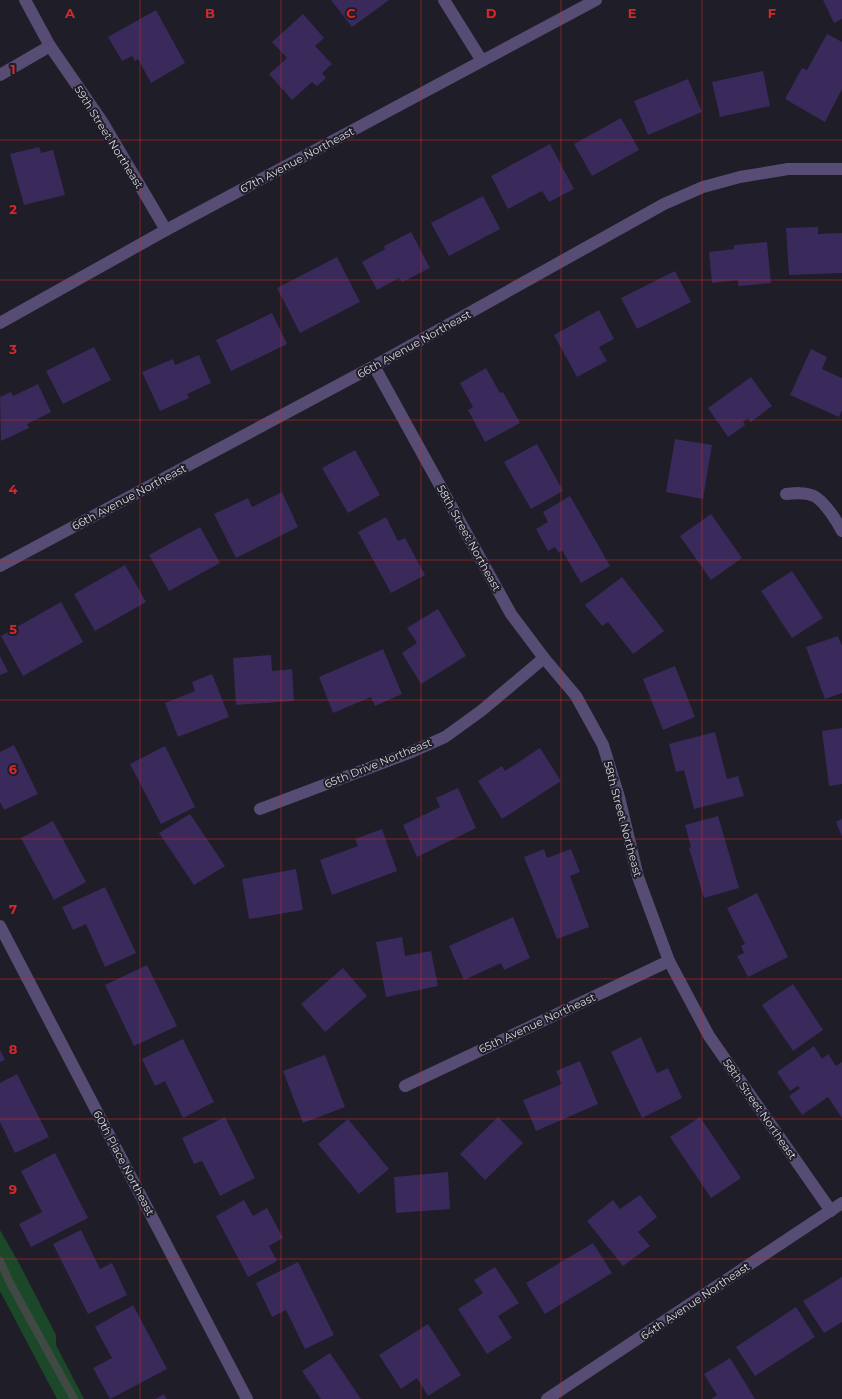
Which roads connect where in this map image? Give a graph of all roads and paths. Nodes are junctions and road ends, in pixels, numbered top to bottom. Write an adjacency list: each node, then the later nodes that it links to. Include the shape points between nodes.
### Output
1 (25, 0): 4 (street, 59th Street Northeast)
2 (444, 0): 5 (street)
3 (596, 0): 5 (street, 67th Avenue Northeast)
4 (50, 46): 6 (street); 8 (street, 59th Street Northeast, via 103,123)
5 (482, 62): 8 (street, 67th Avenue Northeast)
6 (0, 75)
7 (842, 169): 10 (street, 66th Avenue Northeast, via 788,169 740,177 703,187 664,204)
8 (166, 230): 9 (street, 67th Avenue Northeast)
9 (0, 323)
10 (374, 366): 13 (street, 66th Avenue Northeast); 14 (street, 58th Street Northeast, via 511,614)
11 (786, 494): 12 (street, via 800,492 815,496 833,515)
12 (842, 531)
13 (0, 566)
14 (544, 658): 15 (street, 65th Drive Northeast, via 481,712 445,737 409,753); 17 (street, 58th Street Northeast, via 576,696 603,745 619,797 638,877)
15 (260, 808)
16 (0, 926): 21 (street, 60th Place Northeast)
17 (669, 961): 18 (street, 65th Avenue Northeast); 20 (street, 58th Street Northeast, via 709,1036)
18 (405, 1086)
19 (842, 1203): 20 (street, 64th Avenue Northeast)
20 (831, 1211): 22 (street, 64th Avenue Northeast)
21 (247, 1399)
22 (547, 1399)

